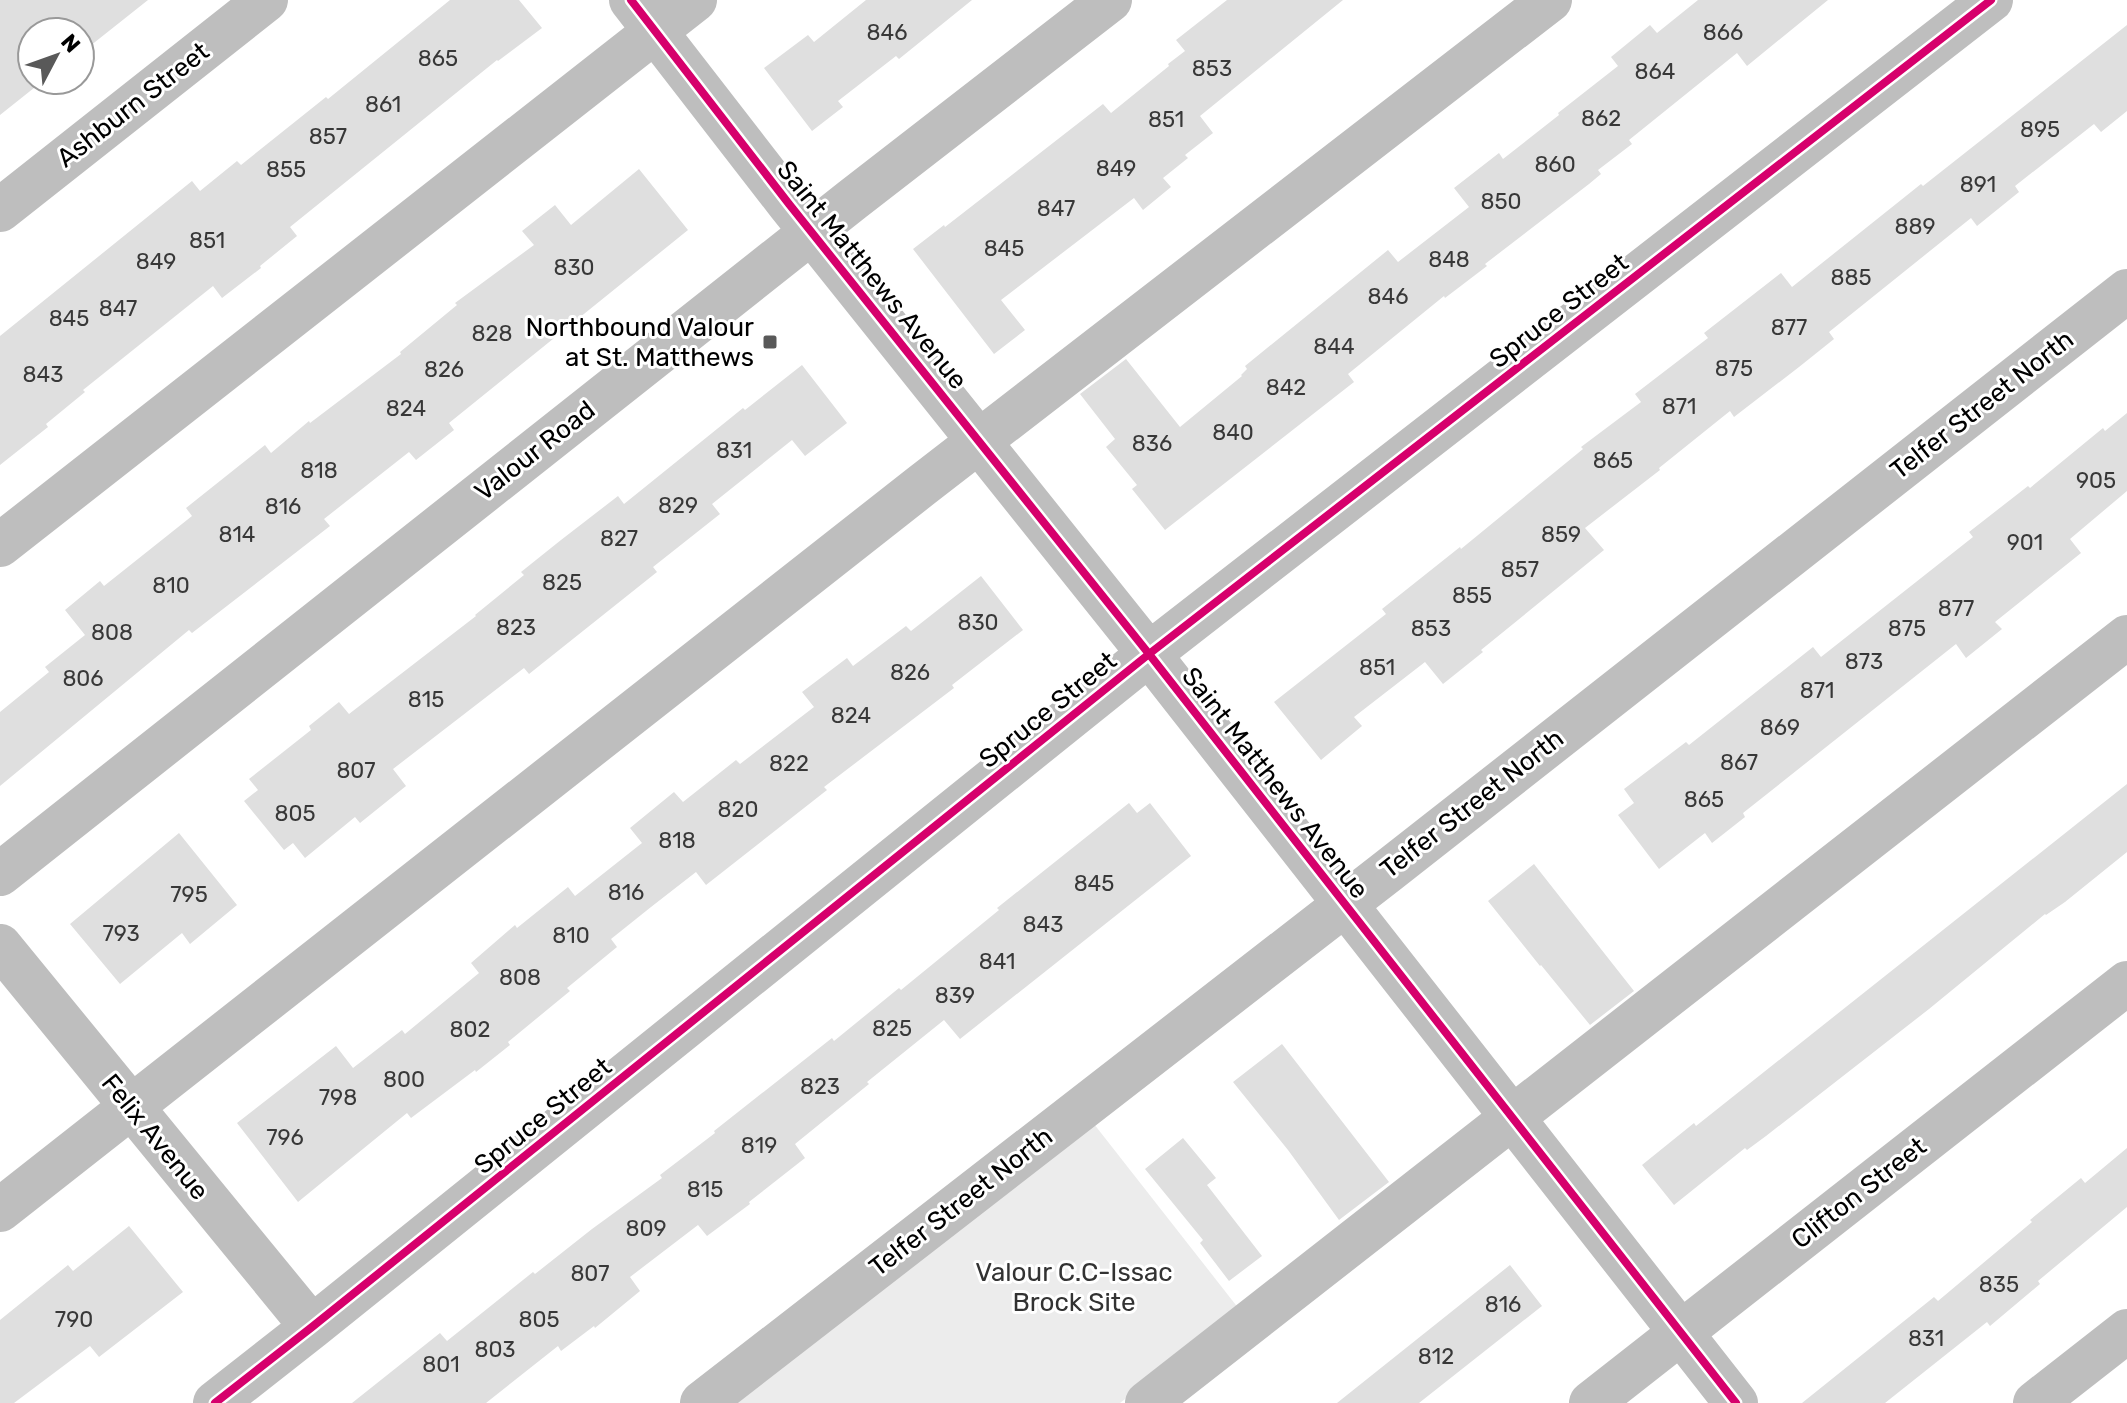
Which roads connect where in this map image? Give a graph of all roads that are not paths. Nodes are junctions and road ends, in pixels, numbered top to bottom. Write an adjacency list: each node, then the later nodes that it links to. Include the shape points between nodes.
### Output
1 (266, 0): 7 (street, Ashburn Street)
2 (695, 0): 6 (street)
3 (1110, 0): 8 (street, Valour Road)
4 (1550, 0): 10 (street)
5 (1991, 0): 13 (street, Spruce Street)
6 (643, 16): 8 (street, Saint Matthews Avenue); 11 (street)
7 (0, 210)
8 (811, 232): 10 (street, Saint Matthews Avenue); 14 (street, Valour Road)
9 (2127, 291): 15 (street, Telfer Street North)
10 (979, 441): 13 (street, Saint Matthews Avenue); 18 (street)
11 (0, 545)
12 (2127, 637): 19 (street)
13 (1149, 654): 15 (street, Saint Matthews Avenue); 21 (street, Spruce Street)
14 (0, 874)
15 (1344, 904): 19 (street, Saint Matthews Avenue); 25 (street, Telfer Street North)
16 (0, 946): 18 (street, Felix Avenue)
17 (2127, 983): 23 (street, Clifton Street)
18 (131, 1108): 20 (street); 21 (street, Felix Avenue)
19 (1512, 1117): 23 (street, Saint Matthews Avenue); 26 (street)
20 (0, 1210)
21 (312, 1327): 24 (street, Spruce Street)
22 (2127, 1331): 29 (street)
23 (1681, 1332): 27 (street, Clifton Street); 28 (street, Saint Matthews Avenue)
24 (215, 1403)
25 (702, 1403)
26 (1147, 1403)
27 (1591, 1403)
28 (1736, 1403)
29 (2035, 1403)

